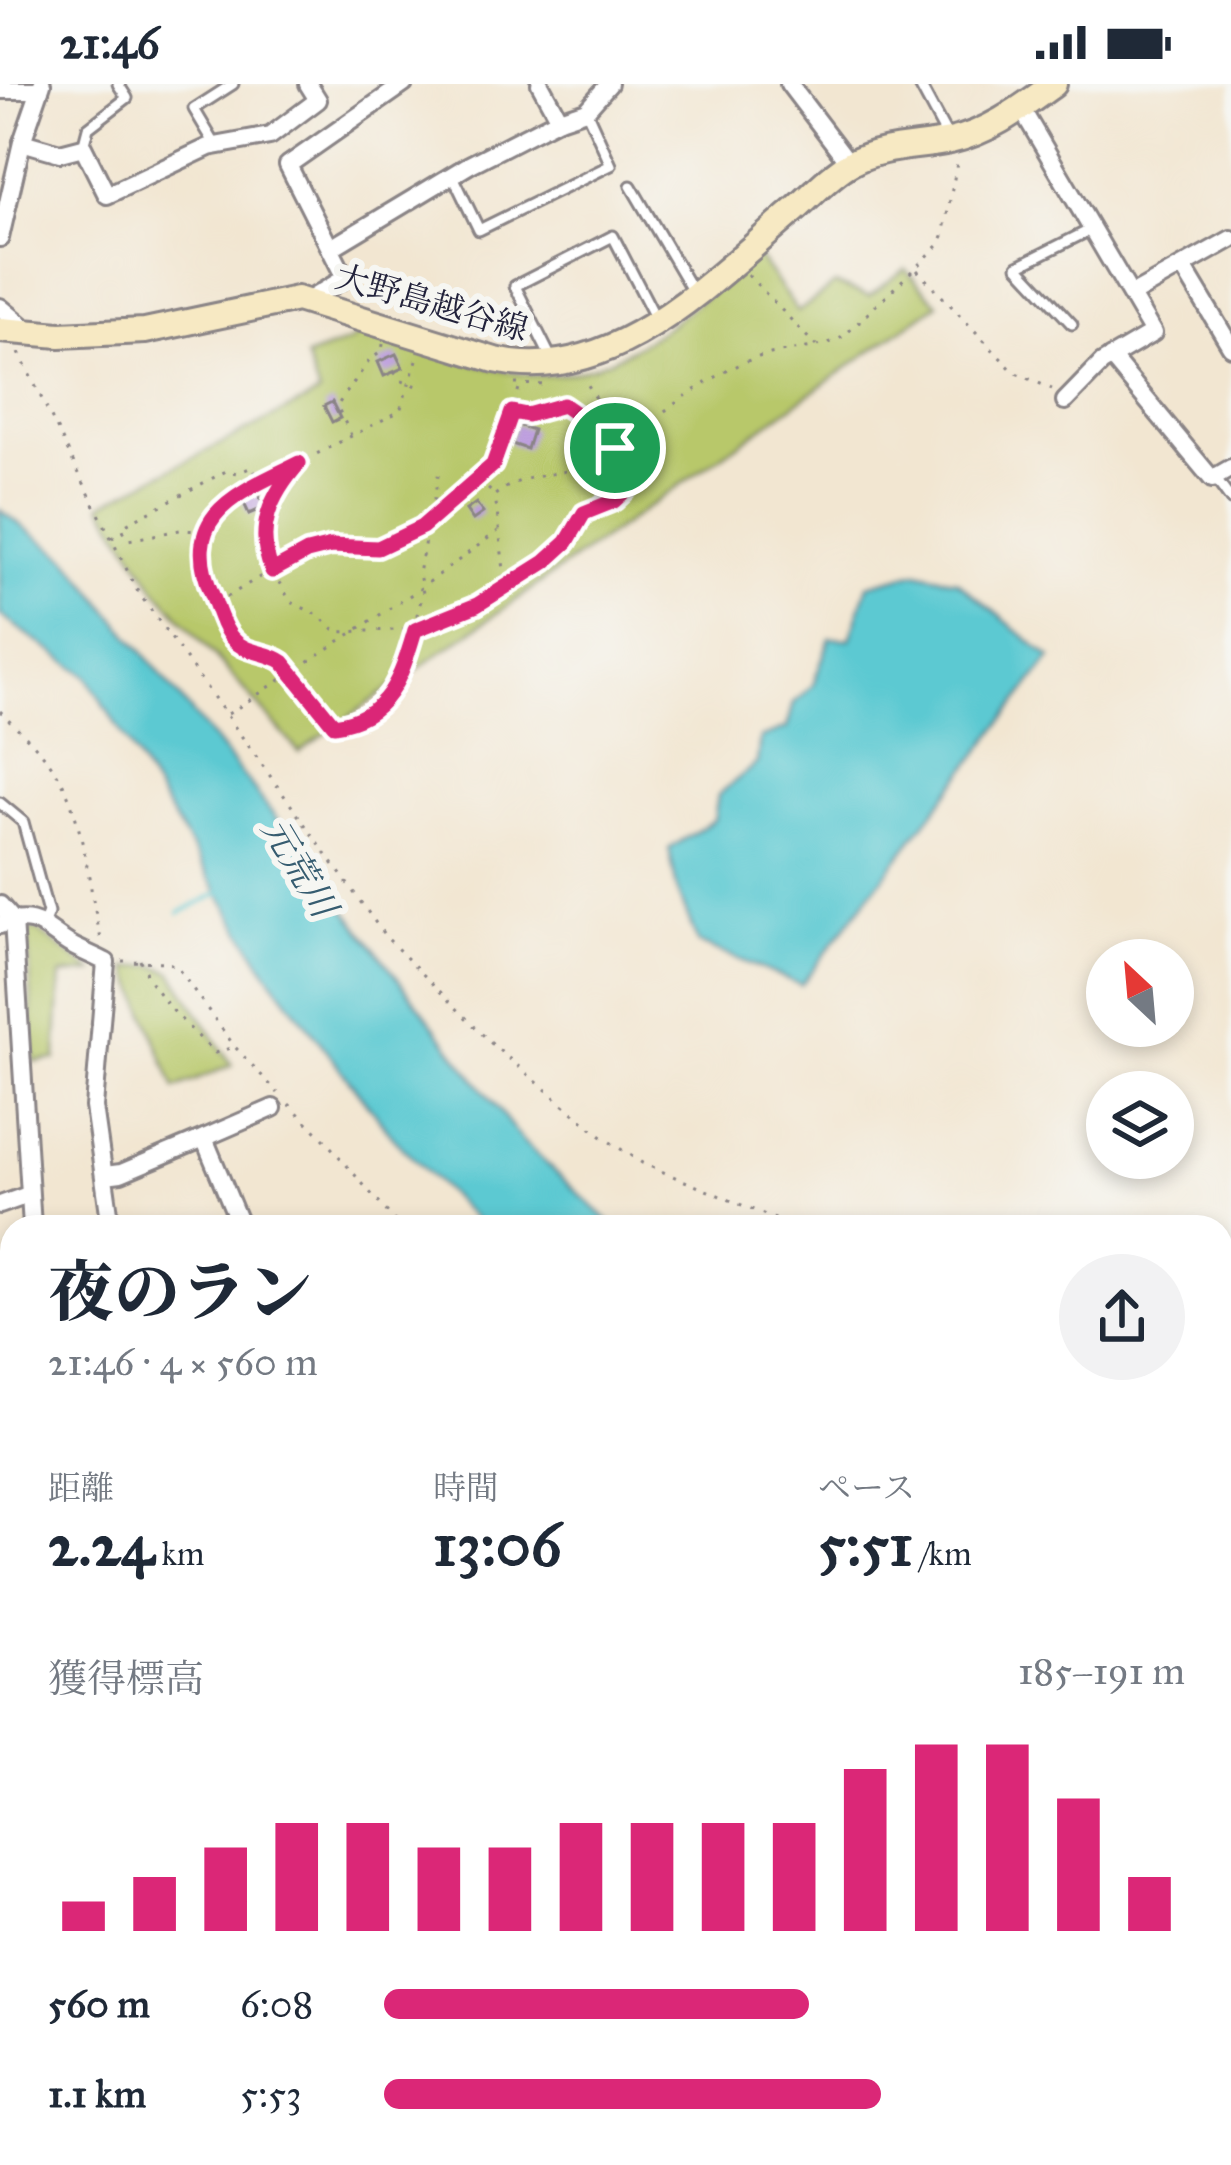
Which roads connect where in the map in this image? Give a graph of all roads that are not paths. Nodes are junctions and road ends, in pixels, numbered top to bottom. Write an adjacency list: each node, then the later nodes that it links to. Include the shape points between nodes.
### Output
1 (118, 84): 18 (lane, via 128,98 88,128)
2 (233, 84): 16 (lane, via 194,109)
3 (308, 84): 16 (street, via 318,100 270,136)
4 (404, 84): 26 (street, via 288,164)
5 (540, 84): 14 (street)
6 (609, 84): 13 (street)
7 (789, 84): 20 (street)
8 (919, 84): 15 (lane)
9 (1054, 84): 12 (main road, 大野島越谷線)
10 (41, 87): 11 (street); 17 (street)
11 (0, 90)
12 (1021, 108): 15 (main road, 大野島越谷線); 23 (street)
13 (586, 110): 14 (street); 21 (lane, via 611,165 479,230)
14 (559, 119): 21 (street)
15 (952, 145): 20 (main road, 大野島越谷線, via 890,149)
16 (216, 146): 18 (street, via 107,195)
17 (21, 147): 18 (street); 19 (lane); 24 (street)
18 (83, 147)
19 (0, 152)
20 (849, 164): 28 (main road, 大野島越谷線)
21 (452, 176): 26 (street)
22 (631, 186): 28 (lane)
23 (1090, 230): 29 (street); 32 (lane, via 1018,266)
24 (0, 238)
25 (1231, 239): 27 (street)
26 (332, 248): 30 (street, via 345,278)
27 (1183, 267): 29 (street); 34 (street)
28 (694, 292): 31 (main road, 大野島越谷線)
29 (1133, 294): 35 (street, via 1153,334)
30 (307, 301): 33 (main road, 大野島越谷線, via 280,299 145,332); 36 (main road, 大野島越谷線, via 495,360)
31 (657, 321): 36 (main road, 大野島越谷線, via 611,348); 36 (lane, via 613,236 515,286)
32 (1072, 324)
33 (9, 325)
34 (1231, 347)
35 (1112, 357): 37 (street); 38 (street)
36 (554, 365)
37 (1065, 401)
38 (1223, 473): 39 (lane)
39 (1231, 500)
40 (0, 803): 42 (lane, via 23,822)
41 (0, 905): 43 (street)
42 (44, 922): 43 (street); 46 (street, via 106,962 94,1107)
43 (7, 923): 47 (street)
44 (273, 1108): 45 (street)
45 (203, 1138): 46 (street); 51 (street)
46 (105, 1175): 50 (street)
47 (28, 1195): 48 (street); 49 (street)
48 (0, 1204)
49 (30, 1215)
50 (110, 1215)
51 (236, 1215)

